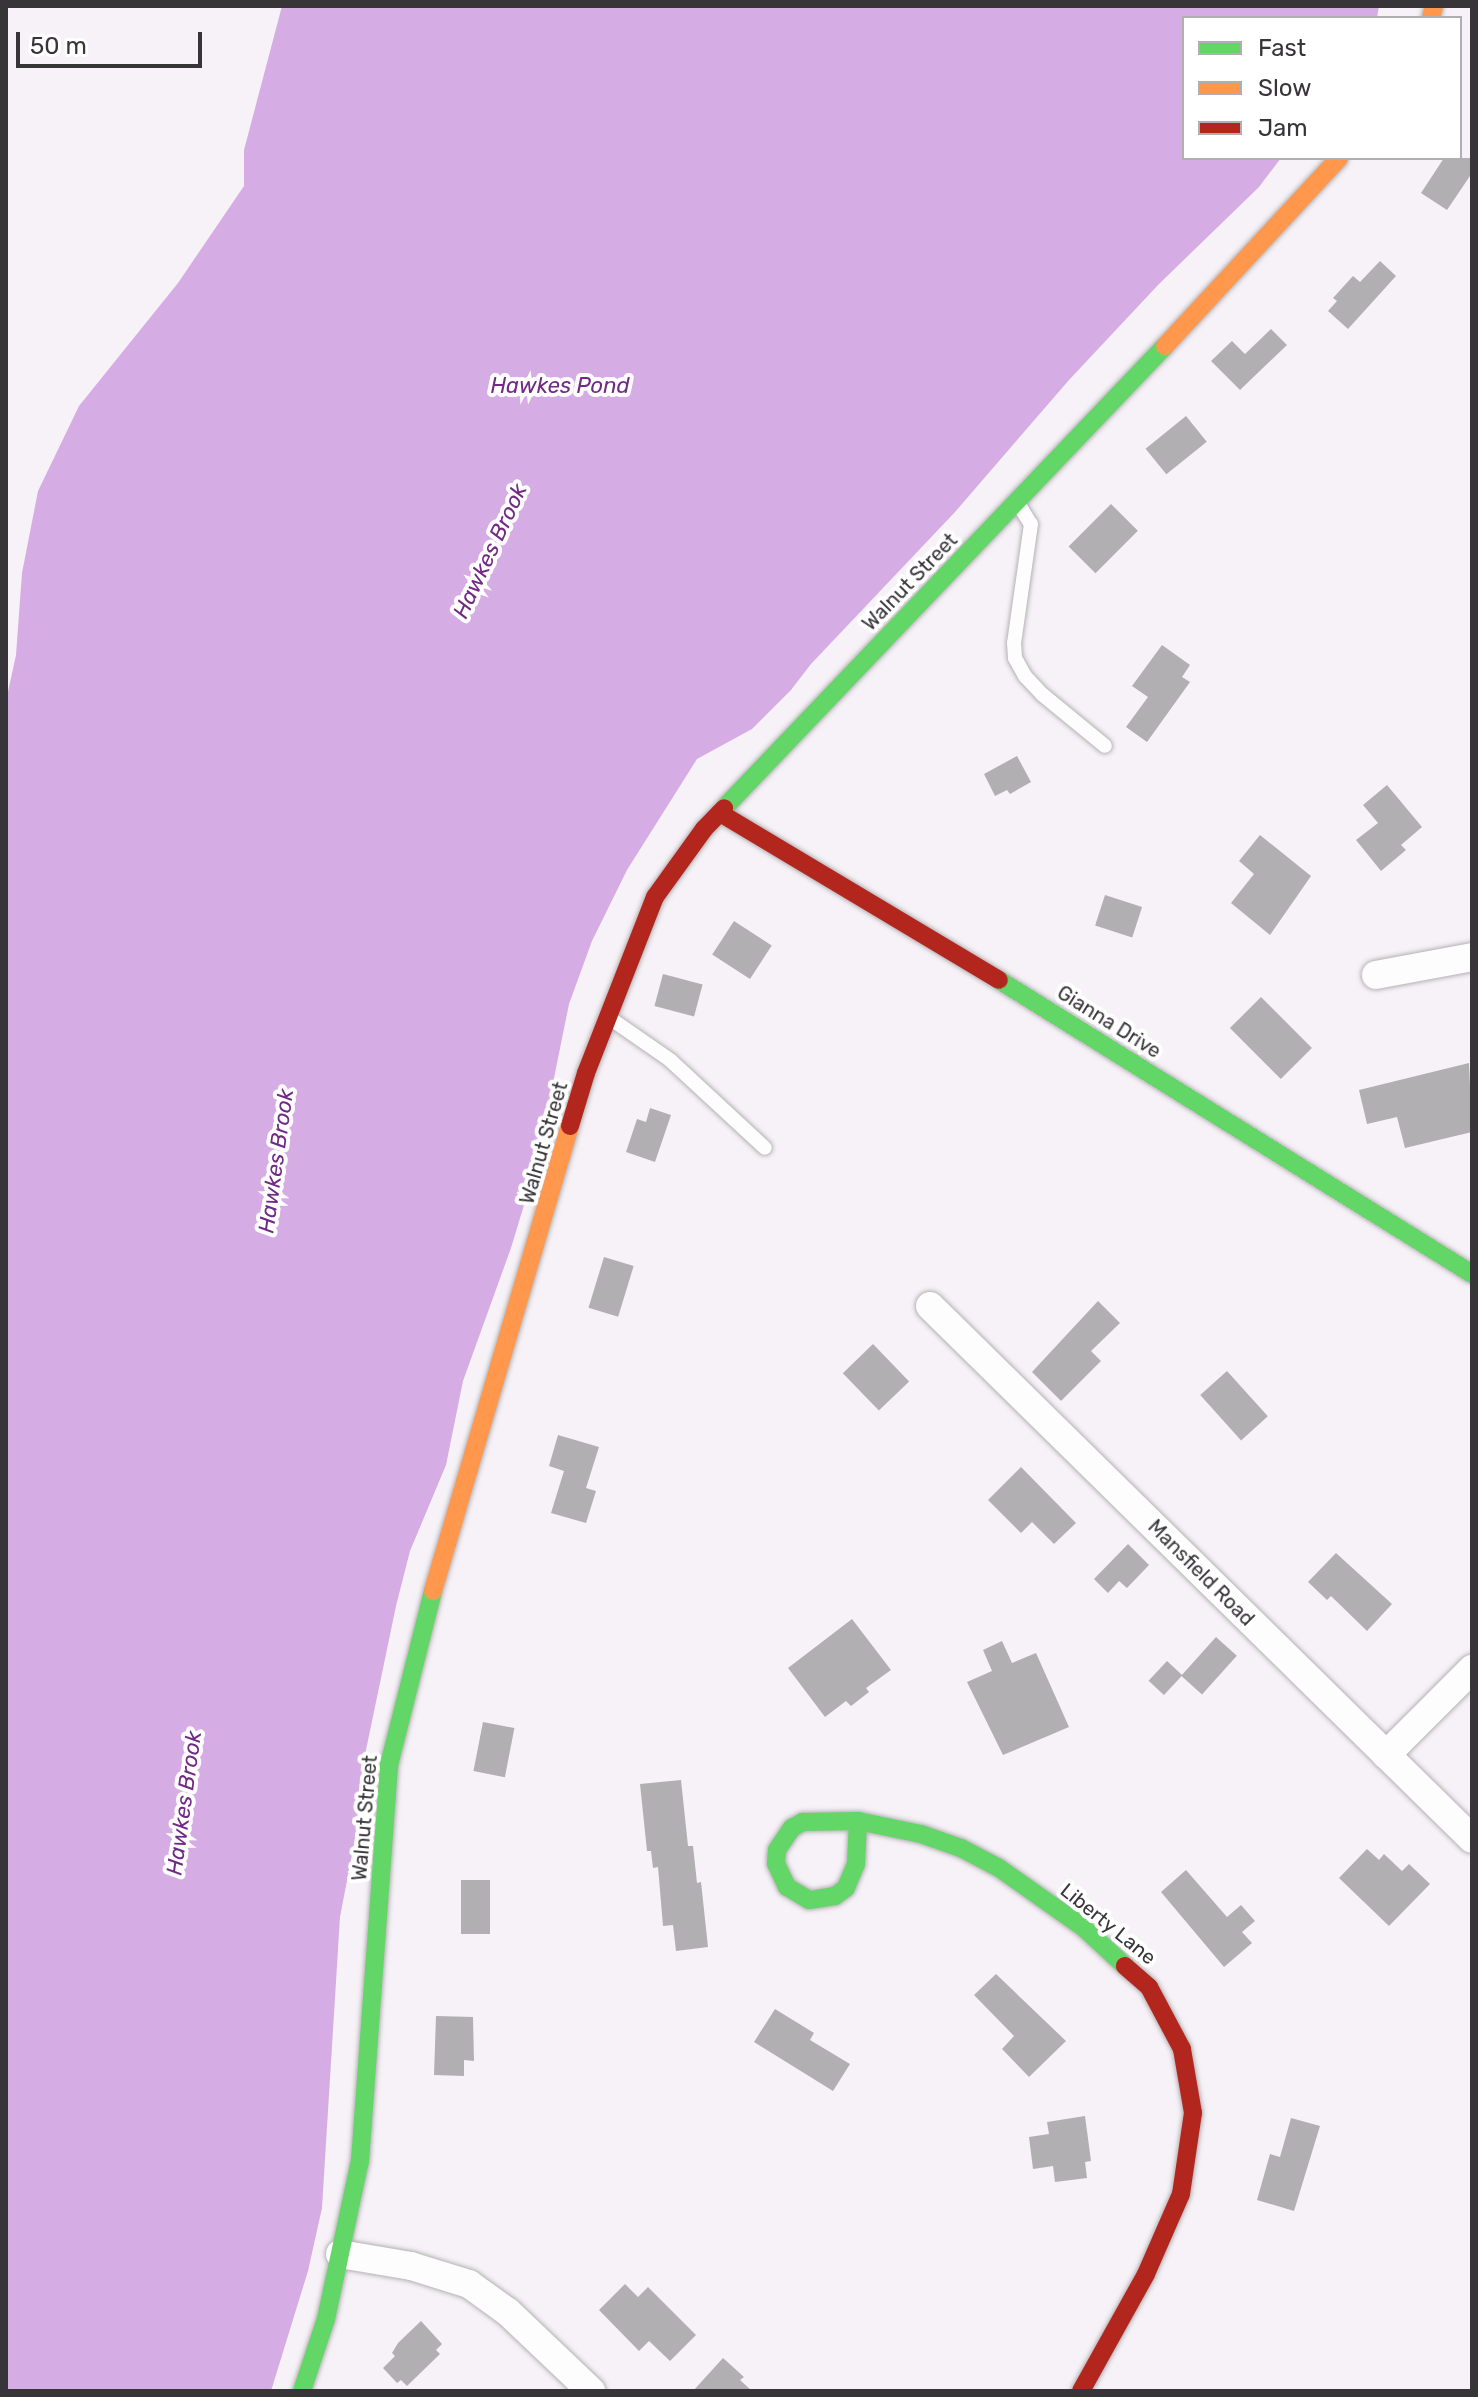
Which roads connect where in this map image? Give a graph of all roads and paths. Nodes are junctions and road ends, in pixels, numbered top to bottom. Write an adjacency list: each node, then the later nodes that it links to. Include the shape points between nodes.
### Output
1 (1337, 160): 2 (main road, Walnut Street)
2 (1017, 501): 3 (lane, via 1031,524 1015,658 1043,695); 4 (main road, Walnut Street)
3 (1105, 746)
4 (720, 813): 7 (main road, Walnut Street, via 655,897); 9 (main road, Gianna Drive)
5 (1472, 957): 6 (street)
6 (1376, 975)
7 (607, 1016): 8 (lane, via 670,1060); 15 (main road, Walnut Street, via 425,1618 389,1765 360,2161)
8 (765, 1148)
9 (1472, 1274)
10 (930, 1306): 12 (street, Mansfield Road)
11 (1472, 1669): 12 (street)
12 (1386, 1755): 14 (street, Mansfield Road)
13 (858, 1821): 13 (main road, Liberty Lane, via 816,1820 792,1828 783,1838 776,1863 787,1887 809,1900 835,1896 846,1888 856,1864); 18 (main road, Liberty Lane, via 921,1834 999,1868 1084,1928 1149,1987 1182,2049 1193,2113 1181,2194 1146,2274)
14 (1472, 1839)
15 (340, 2254): 16 (main road, Walnut Street); 17 (street, via 411,2266 469,2284 508,2312)
16 (302, 2391)
17 (591, 2391)
18 (1081, 2391)

